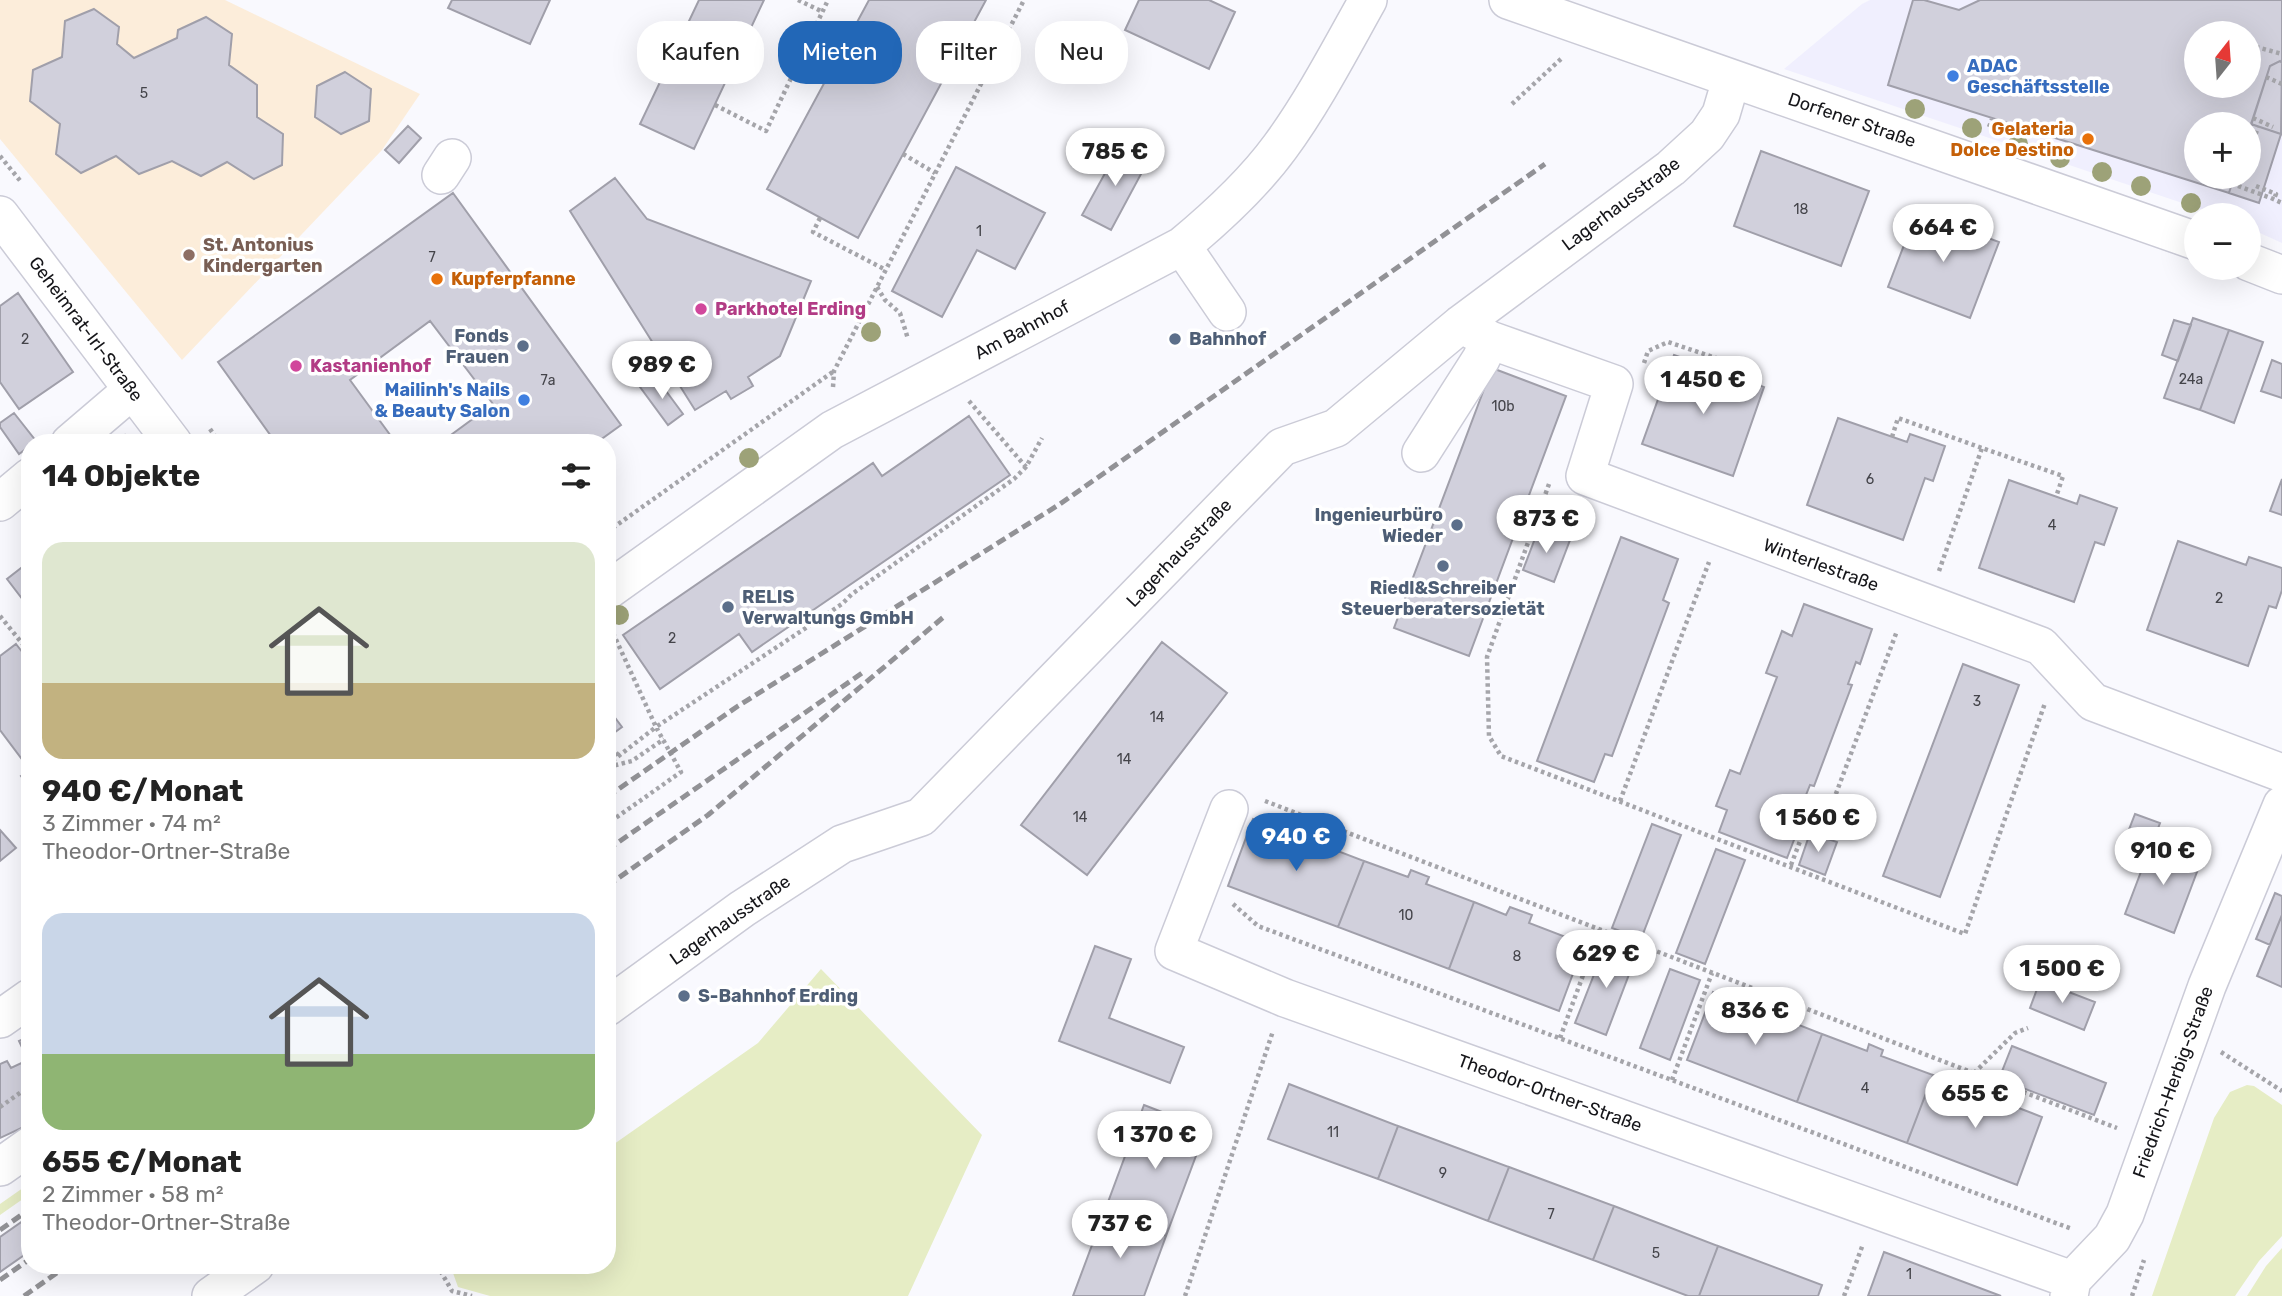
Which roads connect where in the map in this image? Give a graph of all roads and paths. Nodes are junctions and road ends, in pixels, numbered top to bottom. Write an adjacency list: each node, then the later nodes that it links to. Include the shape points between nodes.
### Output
1 (798, 0): 6 (path)
2 (828, 0): 6 (path)
3 (1024, 0): 7 (path)
4 (1367, 0): 30 (street, Am Bahnhof, via 1279,149 1208,225)
5 (1508, 0): 12 (street, Dorfener Straße)
6 (822, 12): 16 (path, via 766,131)
7 (1013, 21)
8 (2261, 49): 9 (path)
9 (2282, 54)
10 (1563, 57): 15 (path)
11 (2266, 77): 14 (path)
12 (1731, 80): 29 (street, Dorfener Straße); 36 (street, Lagerhausstraße, via 1721,114 1707,135)
13 (980, 84): 22 (path)
14 (2282, 85)
15 (1512, 104)
16 (715, 105)
17 (1992, 119): 19 (path)
18 (2261, 122): 20 (path)
19 (1989, 127)
20 (2273, 127)
21 (903, 155): 22 (path)
22 (935, 173): 32 (path)
23 (2261, 188): 25 (path, via 2276,194)
24 (2246, 189): 25 (path, bridge)
25 (2272, 199): 26 (path)
26 (2282, 203)
27 (0, 215): 41 (street, Geheimrat-Irl-Straße)
28 (820, 218): 32 (path, via 813,232)
29 (2184, 237)
30 (1182, 246): 35 (street); 43 (street, Am Bahnhof)
31 (2261, 267): 33 (street)
32 (886, 270): 34 (path)
33 (2282, 275)
34 (877, 287): 37 (path, via 900,313); 39 (path)
35 (1227, 312)
36 (1476, 332): 40 (street); 49 (street); 79 (street, Lagerhausstraße, via 1336,428 1282,447 921,817 842,845 742,909)
37 (908, 339)
38 (1718, 370): 40 (path, via 1722,360 1668,342 1648,351 1637,380)
39 (834, 371): 43 (path); 55 (path)
40 (1614, 384): 51 (street)
41 (132, 390): 44 (street); 45 (street, Geheimrat-Irl-Straße)
42 (968, 400): 50 (path)
43 (832, 430): 57 (street, Am Bahnhof)
44 (81, 434)
45 (166, 434)
46 (1892, 436): 48 (path, via 1898,418)
47 (1042, 438): 50 (path)
48 (1982, 448): 53 (path, via 2063,476); 58 (path)
49 (1422, 453)
50 (1027, 467): 63 (path, via 842,604)
51 (1585, 476): 56 (street, Winterlestraße); 69 (path, via 1552,474 1486,657 1489,736 1501,756)
52 (21, 484): 54 (street)
53 (2056, 497)
54 (0, 502)
55 (616, 526)
56 (1721, 528): 58 (street, Winterlestraße); 69 (path)
57 (616, 585)
58 (1918, 601): 62 (street, Winterlestraße, via 2041,646); 74 (path, via 1825,823 1805,828)
59 (0, 616): 61 (path)
60 (616, 640): 63 (path)
61 (21, 642)
62 (2058, 666): 68 (street, Winterlestraße, via 2093,702); 74 (path, via 1965,934)
63 (656, 727): 64 (path); 66 (path)
64 (664, 740): 67 (path, via 632,761); 72 (path, via 681,772)
65 (616, 754): 66 (path)
66 (618, 757)
67 (616, 764)
68 (2282, 773)
69 (1620, 801): 74 (path)
70 (1242, 803): 76 (path); 78 (street, Theodor-Ortner-Straße, via 1174,951)
71 (2282, 805): 73 (street, Friedrich-Herbig-Straße)
72 (616, 818)
73 (2271, 859): 97 (street, Friedrich-Herbig-Straße, via 2202,999 2124,1214 2112,1238)
74 (1791, 865)
75 (1229, 901): 83 (path, via 1258,926)
76 (1600, 929): 77 (path); 83 (path)
77 (1712, 972): 85 (path); 86 (path)
78 (1285, 998): 93 (street, Theodor-Ortner-Straße); 100 (path)
79 (616, 1000)
80 (21, 1004): 81 (street)
81 (0, 1019)
82 (2028, 1028): 85 (path, via 2015,1034)
83 (1559, 1038): 86 (path)
84 (2218, 1049): 87 (path)
85 (1974, 1073): 90 (path)
86 (1672, 1080): 94 (path)
87 (2282, 1091)
88 (21, 1092): 89 (path)
89 (0, 1107)
90 (2126, 1132)
91 (21, 1152): 92 (street)
92 (0, 1167)
93 (1877, 1210): 97 (street, Theodor-Ortner-Straße); 101 (path)
94 (2076, 1230)
95 (242, 1274): 98 (street)
96 (442, 1274): 99 (path, via 452,1290)
97 (2070, 1288)
98 (211, 1296)
99 (472, 1296)
100 (1185, 1296)
101 (1844, 1296)

